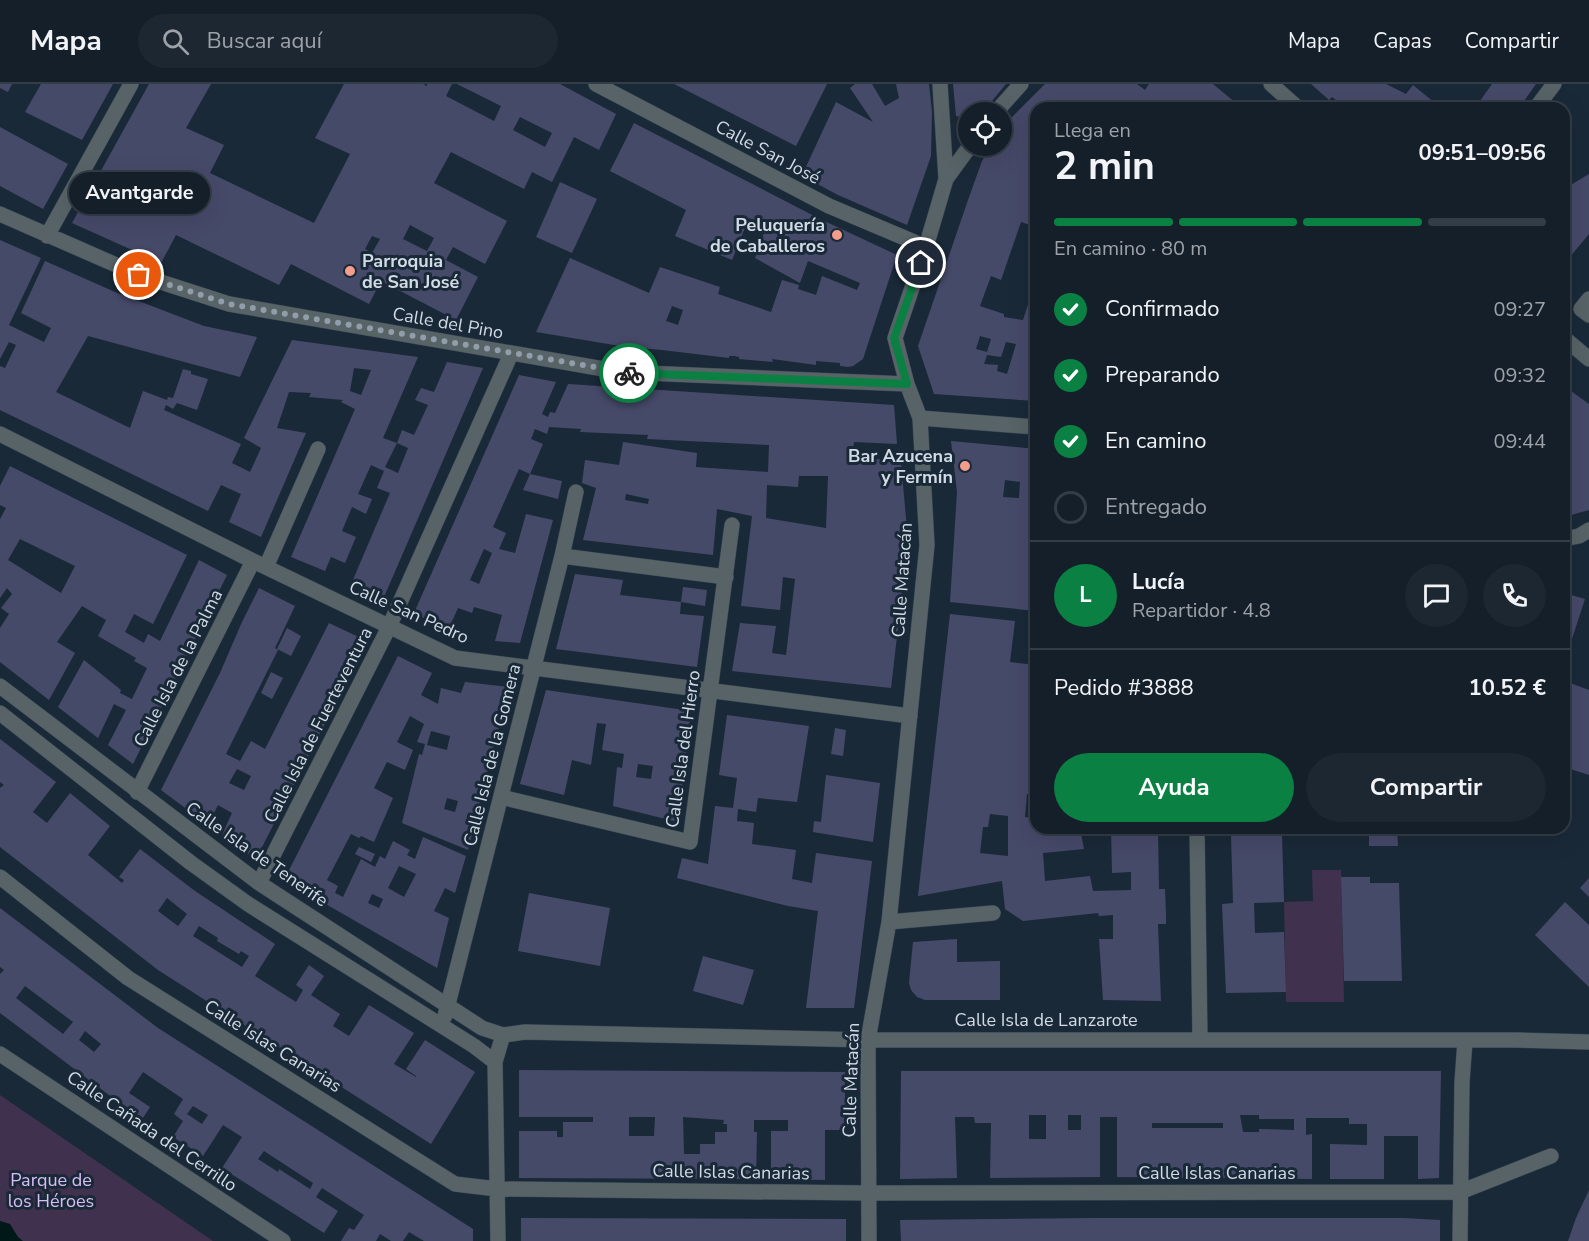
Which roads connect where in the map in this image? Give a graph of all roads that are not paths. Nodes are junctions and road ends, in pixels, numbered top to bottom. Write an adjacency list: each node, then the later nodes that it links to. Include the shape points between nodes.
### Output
1 (131, 84): 13 (street)
2 (596, 84): 14 (street, Calle San José, via 829,206)
3 (940, 84): 11 (street, Calle Matacán)
4 (1021, 84): 7 (street)
5 (1270, 84): 8 (street)
6 (1554, 84): 9 (street)
7 (1005, 102)
8 (1291, 102)
9 (1540, 102)
10 (963, 156): 11 (street, Calle Matacán)
11 (946, 179): 14 (street, Calle Matacán)
12 (0, 214): 13 (street, Calle del Pino)
13 (48, 236): 18 (street, Calle del Pino, via 139,275 229,304)
14 (926, 247): 20 (street, Calle Matacán, via 894,338)
15 (1589, 300): 16 (street, via 1581,309)
16 (1589, 315)
17 (1570, 343): 19 (street)
18 (511, 354): 20 (street, Calle del Pino, via 621,372); 32 (street, Calle Isla de Fuerteventura)
19 (1589, 359)
20 (907, 384): 21 (street, Calle Matacán)
21 (920, 418): 22 (street); 37 (street, Calle Matacán, via 927,545)
22 (1030, 427)
23 (0, 434): 30 (street, Calle San Pedro)
24 (318, 449): 30 (street, Calle Isla de la Palma)
25 (576, 492): 29 (street, Calle Isla de la Gomera)
26 (732, 525): 31 (street, Calle Isla del Hierro)
27 (1589, 530): 28 (street)
28 (1570, 538)
29 (562, 556): 31 (street); 33 (street, Calle Isla de la Gomera)
30 (259, 564): 32 (street, Calle San Pedro); 38 (street, Calle Isla de la Palma)
31 (726, 577): 35 (street, Calle Isla del Hierro)
32 (389, 627): 33 (street, Calle San Pedro, via 455,658); 42 (street, Calle Isla de Fuerteventura)
33 (533, 669): 35 (street, Calle San Pedro); 39 (street, Calle Isla de la Gomera)
34 (0, 686): 38 (street, Calle Isla de Tenerife)
35 (711, 692): 37 (street, Calle San Pedro); 39 (street, Calle Isla del Hierro, via 690,842)
36 (0, 713): 46 (street, via 248,904)
37 (910, 716): 44 (street, Calle Matacán)
38 (137, 792): 42 (street, Calle Isla de Tenerife)
39 (501, 797): 45 (street, Calle Isla de la Gomera)
40 (1197, 834): 49 (street)
41 (0, 877): 55 (street, Calle Islas Canarias, via 128,978 454,1184)
42 (259, 883): 45 (street, Calle Isla de Tenerife)
43 (993, 913): 44 (street)
44 (889, 922): 48 (street, Calle Matacán)
45 (449, 1007): 46 (street, Calle Isla de la Gomera); 47 (street, Calle Isla de Tenerife, via 482,1028)
46 (441, 1027): 53 (street)
47 (503, 1035): 48 (street, Calle Isla de Lanzarote, via 525,1032); 53 (street)
48 (868, 1040): 49 (street, Calle Isla de Lanzarote); 57 (street, Calle Matacán)
49 (1200, 1040): 50 (street, Calle Isla de Lanzarote)
50 (1465, 1041): 51 (street, Calle Isla de Lanzarote); 56 (street)
51 (1589, 1042)
52 (0, 1054): 58 (street, Calle Cañada del Cerrillo)
53 (495, 1062): 55 (street)
54 (1551, 1156): 56 (street, Calle Islas Canarias)
55 (497, 1189): 57 (street, Calle Islas Canarias); 59 (street)
56 (1460, 1192): 57 (street, Calle Islas Canarias); 61 (street)
57 (868, 1193): 60 (street, Calle Matacán)
58 (283, 1241)
59 (498, 1241)
60 (869, 1241)
61 (1460, 1241)

